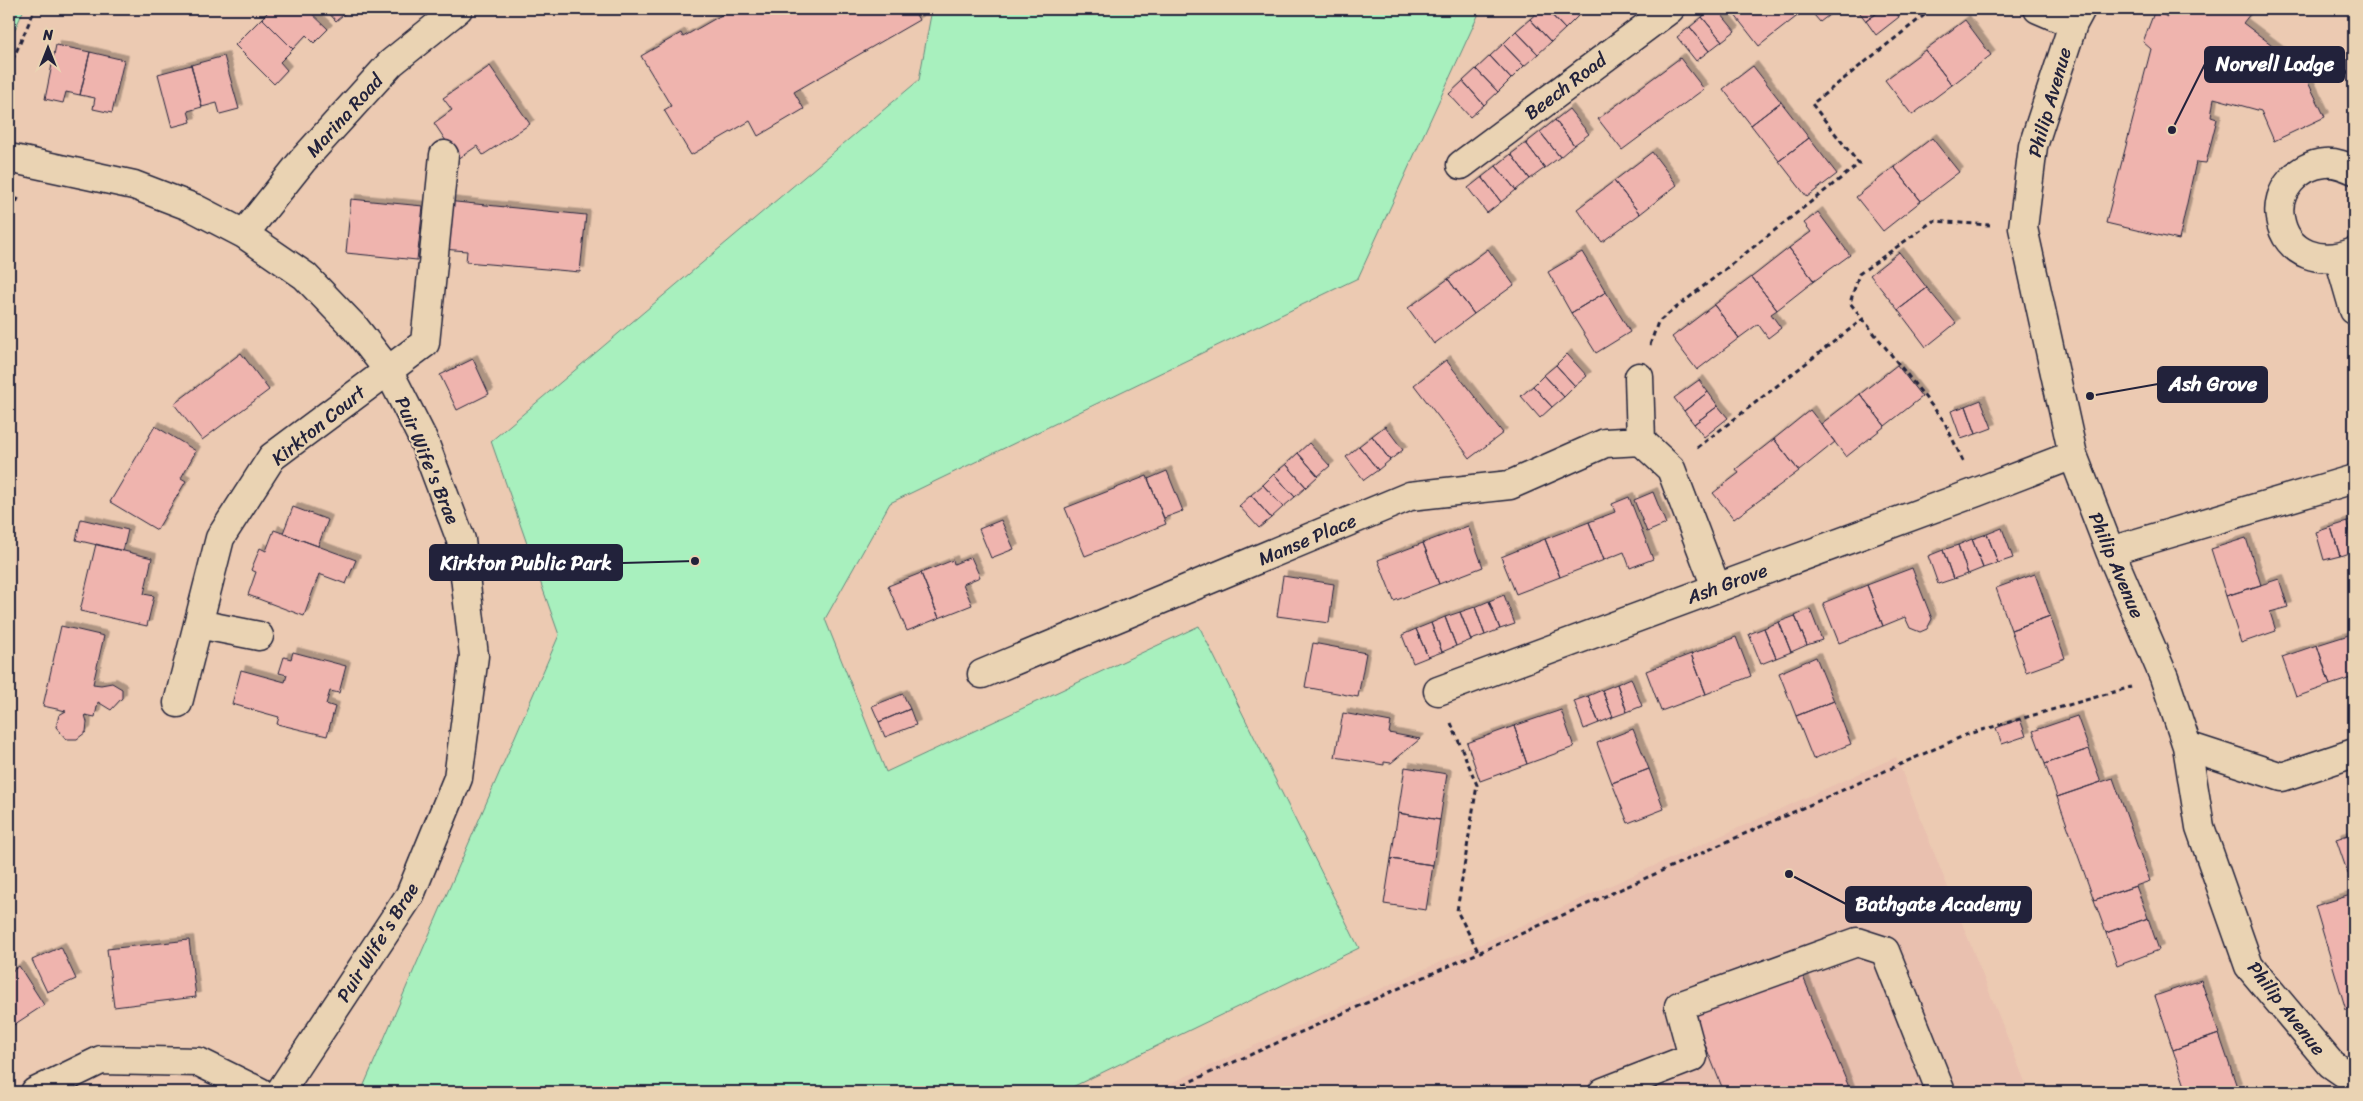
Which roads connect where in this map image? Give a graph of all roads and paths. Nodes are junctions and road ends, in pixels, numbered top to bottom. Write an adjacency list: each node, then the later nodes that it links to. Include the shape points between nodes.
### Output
1 (35, 9): 7 (path)
2 (458, 9): 13 (street, Marina Road, via 391,63 303,160)
3 (1670, 9): 10 (street, Beech Road)
4 (1932, 9): 18 (path, via 1812,104 1859,164 1658,322)
5 (2038, 9): 6 (street)
6 (2077, 16): 12 (street, Philip Avenue, via 2033,146)
7 (9, 68)
8 (444, 155): 17 (street, Kirkton Court, via 425,343)
9 (9, 158): 13 (street, Puir Wife's Brae, via 134,185 194,208)
10 (1461, 165)
11 (2354, 170): 14 (street, via 2326,162 2310,166 2286,186 2280,201 2280,218 2294,246 2323,259)
12 (2023, 228): 16 (path, via 1933,221 1859,274 1850,303); 20 (street, Philip Avenue)
13 (244, 234): 17 (street, Puir Wife's Brae, via 305,276 356,329)
14 (2347, 255): 15 (street)
15 (2354, 310)
16 (1863, 319): 21 (path); 23 (path, via 1944,421)
17 (388, 370): 26 (street, Kirkton Court, via 272,457 220,538); 38 (street, Puir Wife's Brae, via 424,440 461,540 474,656 458,778 410,894)
18 (1639, 377): 19 (street)
19 (1641, 441): 21 (street); 28 (street, Manse Place, via 1605,443 1510,485 1410,496)
20 (2073, 455): 23 (street, Ash Grove); 24 (street, Philip Avenue)
21 (1671, 469): 25 (street)
22 (2354, 479): 24 (street)
23 (1977, 492): 25 (street, Ash Grove)
24 (2110, 551): 29 (street, Philip Avenue)
25 (1716, 587): 30 (street, Ash Grove)
26 (198, 624): 27 (street); 31 (street, Kirkton Court)
27 (259, 636)
28 (982, 674)
29 (2164, 677): 32 (street, Philip Avenue); 34 (path, via 1968,734)
30 (1438, 691): 34 (path, via 1477,785 1457,911)
31 (178, 703)
32 (2187, 746): 33 (street, via 2282,777); 35 (street, Philip Avenue, via 2200,826 2249,966 2330,1064)
33 (2354, 753)
34 (1479, 953): 39 (path)
35 (2354, 1080)
36 (36, 1092): 37 (street, via 101,1060 198,1062)
37 (260, 1092)
38 (280, 1092)
39 (1167, 1092)
40 (1603, 1092): 41 (street, via 1693,1056 1679,1006 1857,942 1885,951)
41 (1941, 1092)

